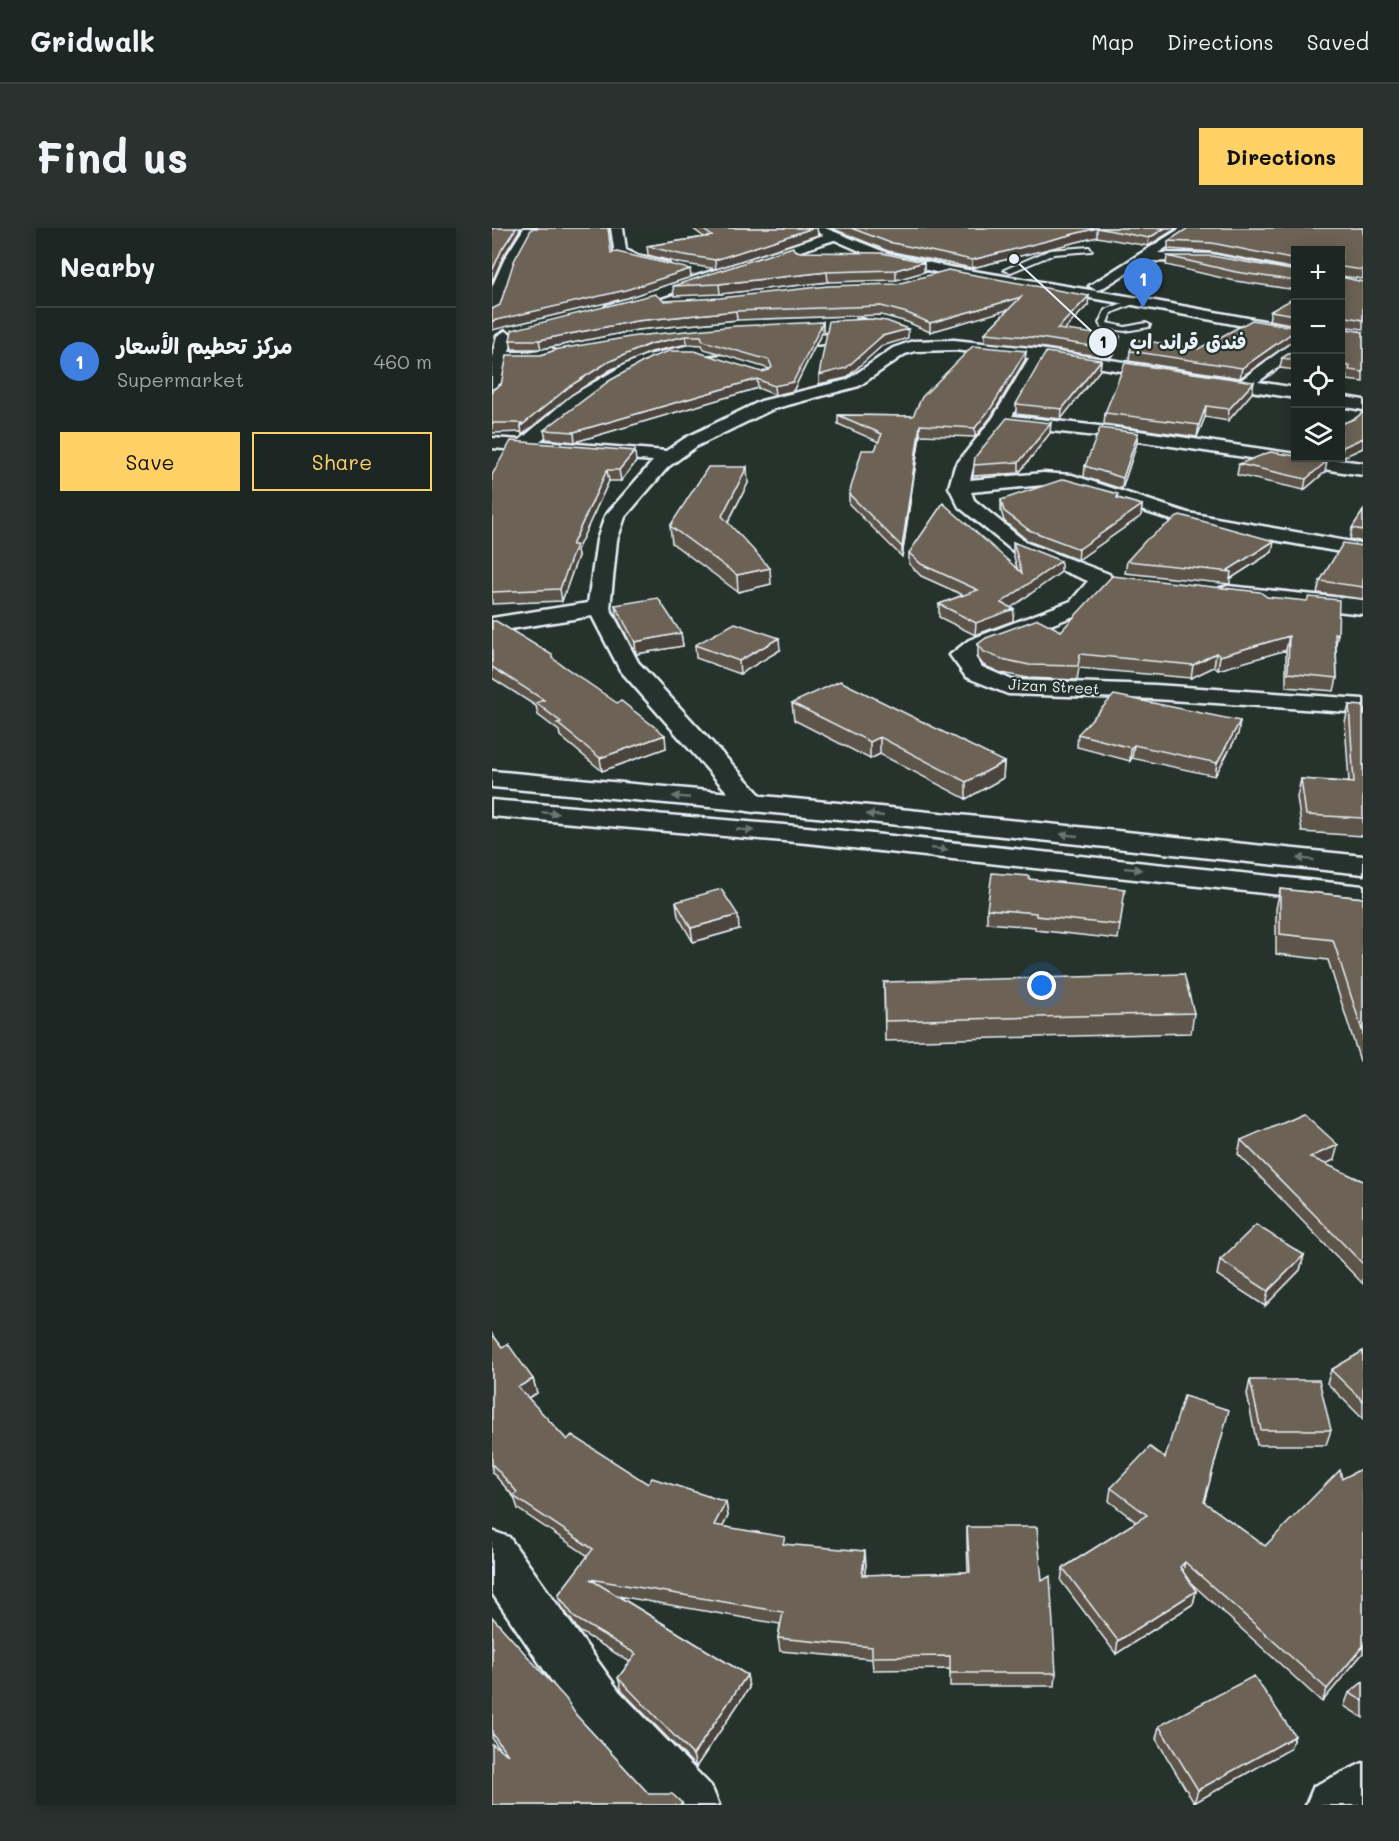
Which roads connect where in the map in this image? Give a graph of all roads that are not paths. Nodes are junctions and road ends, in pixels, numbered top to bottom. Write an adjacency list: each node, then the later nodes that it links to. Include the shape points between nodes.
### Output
1 (530, 228): 17 (main road)
2 (617, 228): 15 (main road, via 620,252 624,255)
3 (814, 228): 5 (main road)
4 (1190, 228): 11 (main road)
5 (833, 236): 10 (main road); 12 (main road)
6 (898, 246): 13 (main road)
7 (1089, 249): 13 (lane, via 1053,252)
8 (820, 255): 12 (main road)
9 (841, 255): 10 (main road)
10 (883, 256): 14 (main road)
11 (1143, 257): 16 (main road, via 1211,258); 19 (main road)
12 (760, 260): 15 (main road)
13 (1008, 270): 19 (main road)
14 (948, 271): 18 (main road); 20 (main road)
15 (718, 274): 21 (main road)
16 (1291, 274)
17 (497, 279): 23 (main road)
18 (918, 281)
19 (1096, 286): 26 (main road)
20 (1133, 301): 28 (lane, via 1108,312 1103,323 1125,329); 30 (main road)
21 (633, 303): 22 (main road); 24 (main road)
22 (678, 303)
23 (493, 307)
24 (598, 311)
25 (492, 322): 31 (main road)
26 (1291, 322)
27 (827, 323): 35 (main road, via 866,319 835,338)
28 (1146, 324)
29 (909, 331): 32 (main road)
30 (1291, 331)
31 (505, 335): 37 (main road)
32 (942, 345): 36 (main road); 47 (main road, via 906,349 853,383 767,405 691,442)
33 (567, 349): 37 (main road, via 542,356)
34 (1291, 350): 39 (main road)
35 (686, 351): 38 (main road); 46 (main road, via 630,368 577,400)
36 (1040, 354): 39 (main road); 44 (main road)
37 (501, 356): 41 (main road)
38 (730, 364)
39 (1244, 385): 40 (main road)
40 (1291, 392)
41 (492, 393)
42 (1345, 402): 43 (main road)
43 (1363, 405)
44 (1001, 420): 48 (main road); 49 (main road, via 964,466)
45 (492, 443): 46 (main road)
46 (523, 447): 47 (main road)
47 (670, 457): 55 (main road, via 615,516 607,540)
48 (1363, 469)
49 (959, 487): 50 (main road, via 1072,480 1184,518); 51 (main road, via 966,503 1020,547)
50 (1363, 550)
51 (1101, 579): 52 (main road); 57 (main road, Jizan Street, via 1079,606 976,645 962,655 974,672 1008,687)
52 (1125, 582)
53 (1208, 590): 54 (main road)
54 (1363, 607)
55 (599, 608): 56 (main road); 59 (main road, via 628,665)
56 (492, 625)
57 (1363, 706)
58 (492, 779): 59 (main road, one-way to 58)
59 (753, 804): 61 (main road, one-way to 59)
60 (492, 808): 62 (main road, one-way to 62, via 807,835)
61 (1363, 865)
62 (1363, 895)
63 (492, 1553): 65 (main road, via 601,1709)
64 (1363, 1790): 66 (main road)
65 (692, 1805)
66 (1333, 1805)

